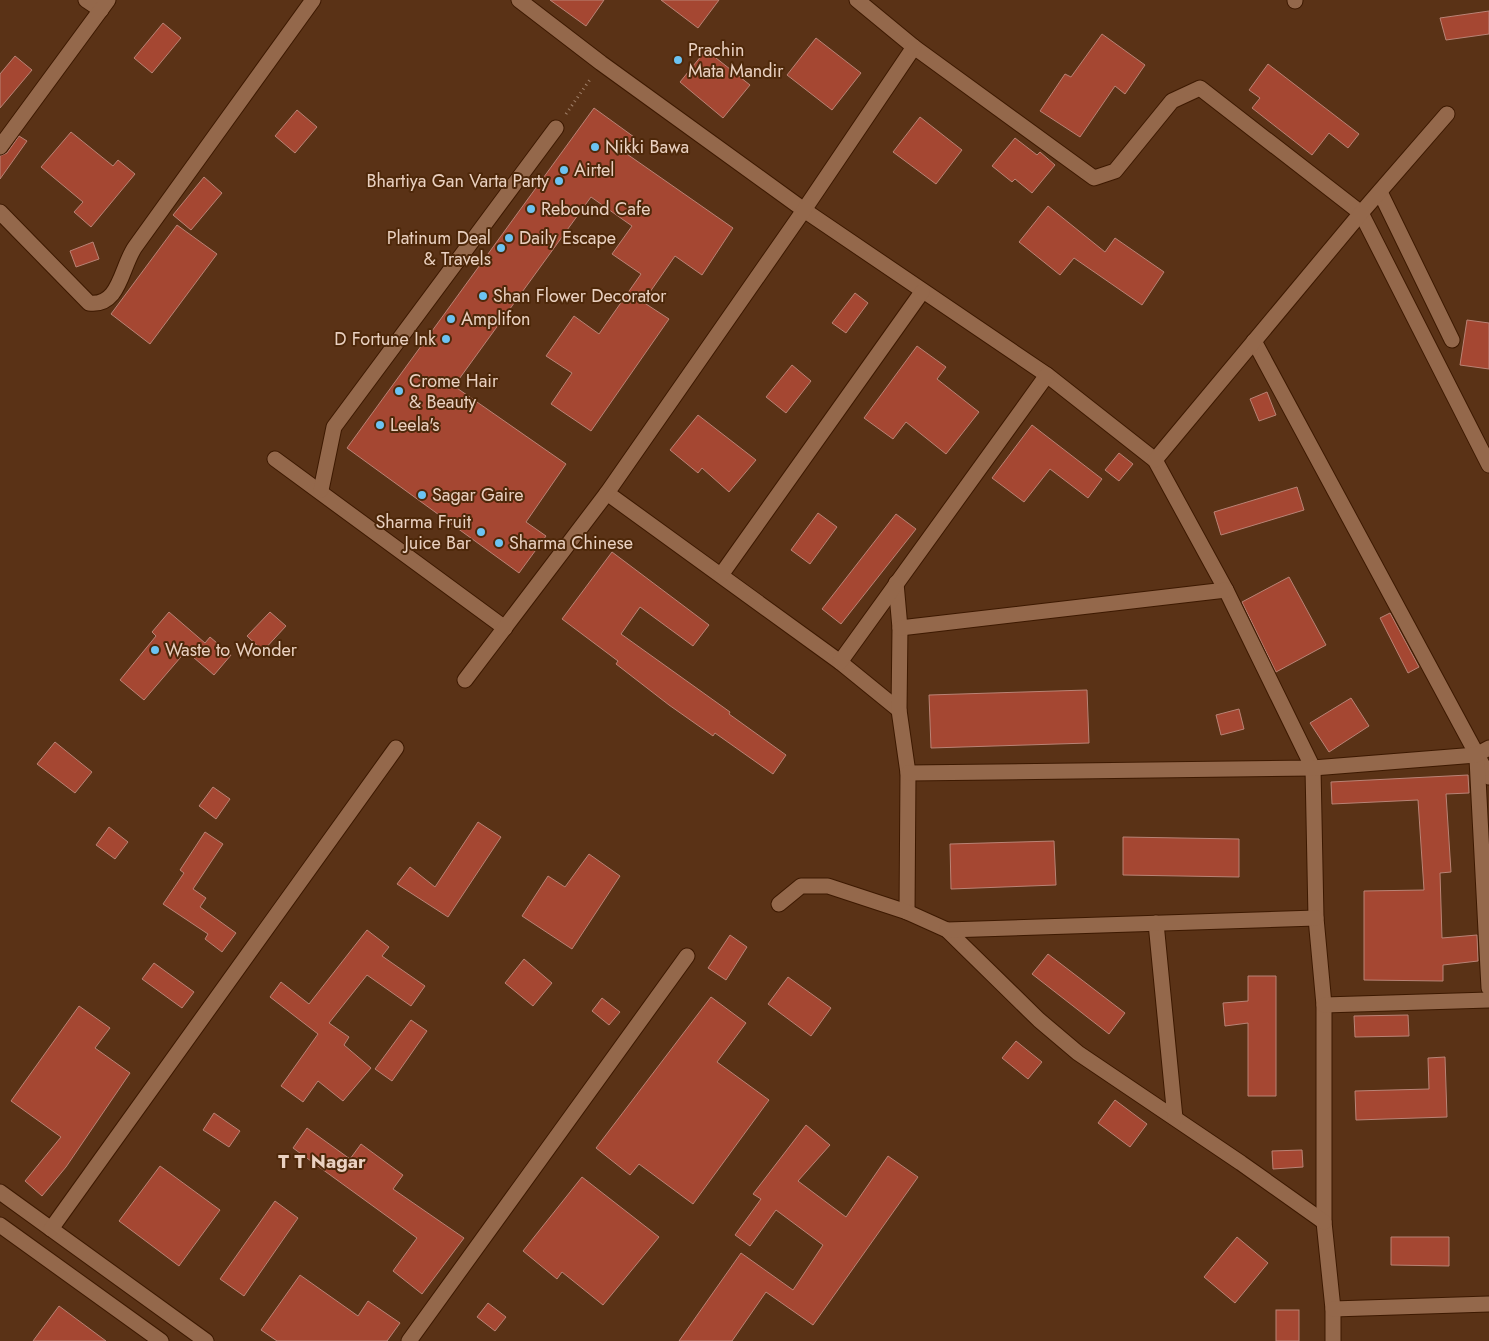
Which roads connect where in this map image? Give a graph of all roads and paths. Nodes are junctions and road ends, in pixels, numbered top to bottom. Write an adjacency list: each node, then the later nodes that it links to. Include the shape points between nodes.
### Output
1 (86, 0): 5 (street)
2 (313, 0): 14 (street, via 132,251 111,298 99,304 89,303)
3 (518, 0): 7 (street)
4 (857, 0): 6 (street)
5 (105, 5): 11 (street)
6 (914, 47): 13 (street); 15 (street, via 1094,178 1116,171 1172,101 1200,88)
7 (602, 63): 8 (path); 13 (street)
8 (571, 107)
9 (1447, 114): 12 (street)
10 (556, 128): 23 (street, via 334,427)
11 (0, 147)
12 (1380, 192): 15 (street); 17 (street)
13 (804, 210): 16 (street); 24 (street)
14 (0, 212)
15 (1361, 213): 18 (street); 22 (street)
16 (922, 292): 19 (street); 25 (street)
17 (1452, 340)
18 (1254, 341): 21 (street); 34 (street)
19 (1047, 374): 21 (street); 26 (street)
20 (275, 458): 23 (street)
21 (1155, 460): 27 (street)
22 (1489, 464)
23 (321, 490): 28 (street)
24 (607, 493): 25 (street); 28 (street)
25 (720, 575): 30 (street)
26 (896, 583): 29 (street); 30 (street)
27 (1226, 590): 29 (street); 35 (street)
28 (505, 628): 31 (street)
29 (900, 628): 32 (street)
30 (840, 662): 32 (street)
31 (466, 680)
32 (899, 710): 36 (street)
33 (396, 748): 51 (street)
34 (1483, 752): 35 (street); 37 (street); 44 (street)
35 (1313, 768): 36 (street); 40 (street)
36 (908, 773): 39 (street)
37 (1489, 777)
38 (779, 904): 39 (street, via 801,886 828,886)
39 (908, 912): 42 (street)
40 (1316, 918): 41 (street); 46 (street)
41 (1156, 924): 42 (street); 47 (street)
42 (947, 930): 47 (street, via 1039,1020 1078,1053)
43 (687, 956): 56 (street)
44 (1489, 988)
45 (1489, 1000): 46 (street)
46 (1324, 1004): 49 (street)
47 (1174, 1118): 49 (street)
48 (0, 1192): 51 (street)
49 (1324, 1222): 53 (street)
50 (0, 1225): 54 (street)
51 (51, 1229): 55 (street)
52 (1489, 1304): 53 (street)
53 (1333, 1309): 57 (street)
54 (161, 1341)
55 (206, 1341)
56 (408, 1341)
57 (1333, 1341)

